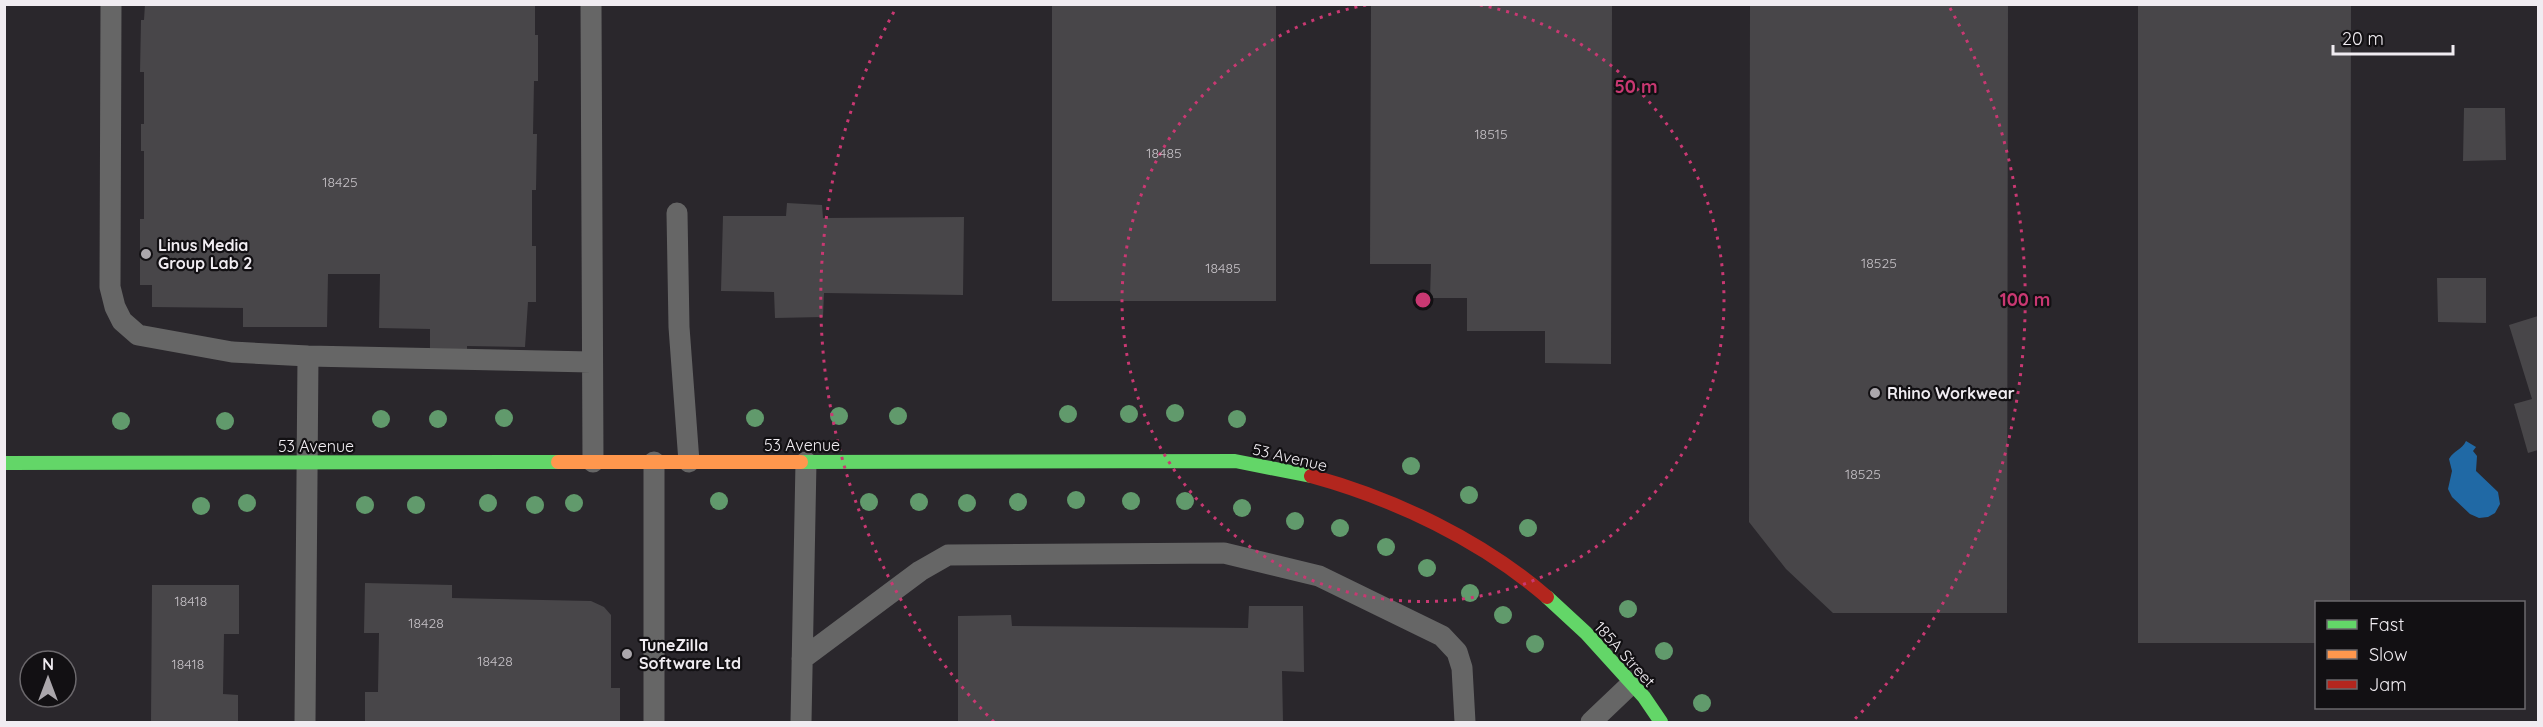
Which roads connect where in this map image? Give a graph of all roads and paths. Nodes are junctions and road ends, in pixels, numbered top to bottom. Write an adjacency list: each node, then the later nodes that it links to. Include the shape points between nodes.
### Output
1 (111, 4): 4 (lane, via 110,286 122,321 138,335 232,352)
2 (591, 4): 5 (lane)
3 (677, 213): 8 (lane, via 679,327)
4 (308, 356): 5 (lane); 11 (lane)
5 (591, 362): 6 (lane)
6 (593, 462): 7 (street, 53 Avenue); 11 (street, 53 Avenue)
7 (654, 462): 8 (street, 53 Avenue); 16 (lane)
8 (689, 462): 9 (street, 53 Avenue)
9 (806, 462): 12 (street, 53 Avenue, via 1235,461 1314,477 1393,505 1473,546); 13 (lane)
10 (4, 463): 11 (street, 53 Avenue)
11 (307, 463): 15 (lane)
12 (1563, 609): 14 (street, 185A Street)
13 (802, 659): 17 (lane); 18 (lane, via 920,571 948,555 1224,553 1319,576 1442,636 1457,652 1462,668)
14 (1631, 684): 19 (lane); 20 (street, 185A Street)
15 (305, 723)
16 (654, 723)
17 (801, 723)
18 (1465, 723)
19 (1591, 723)
20 (1661, 723)

